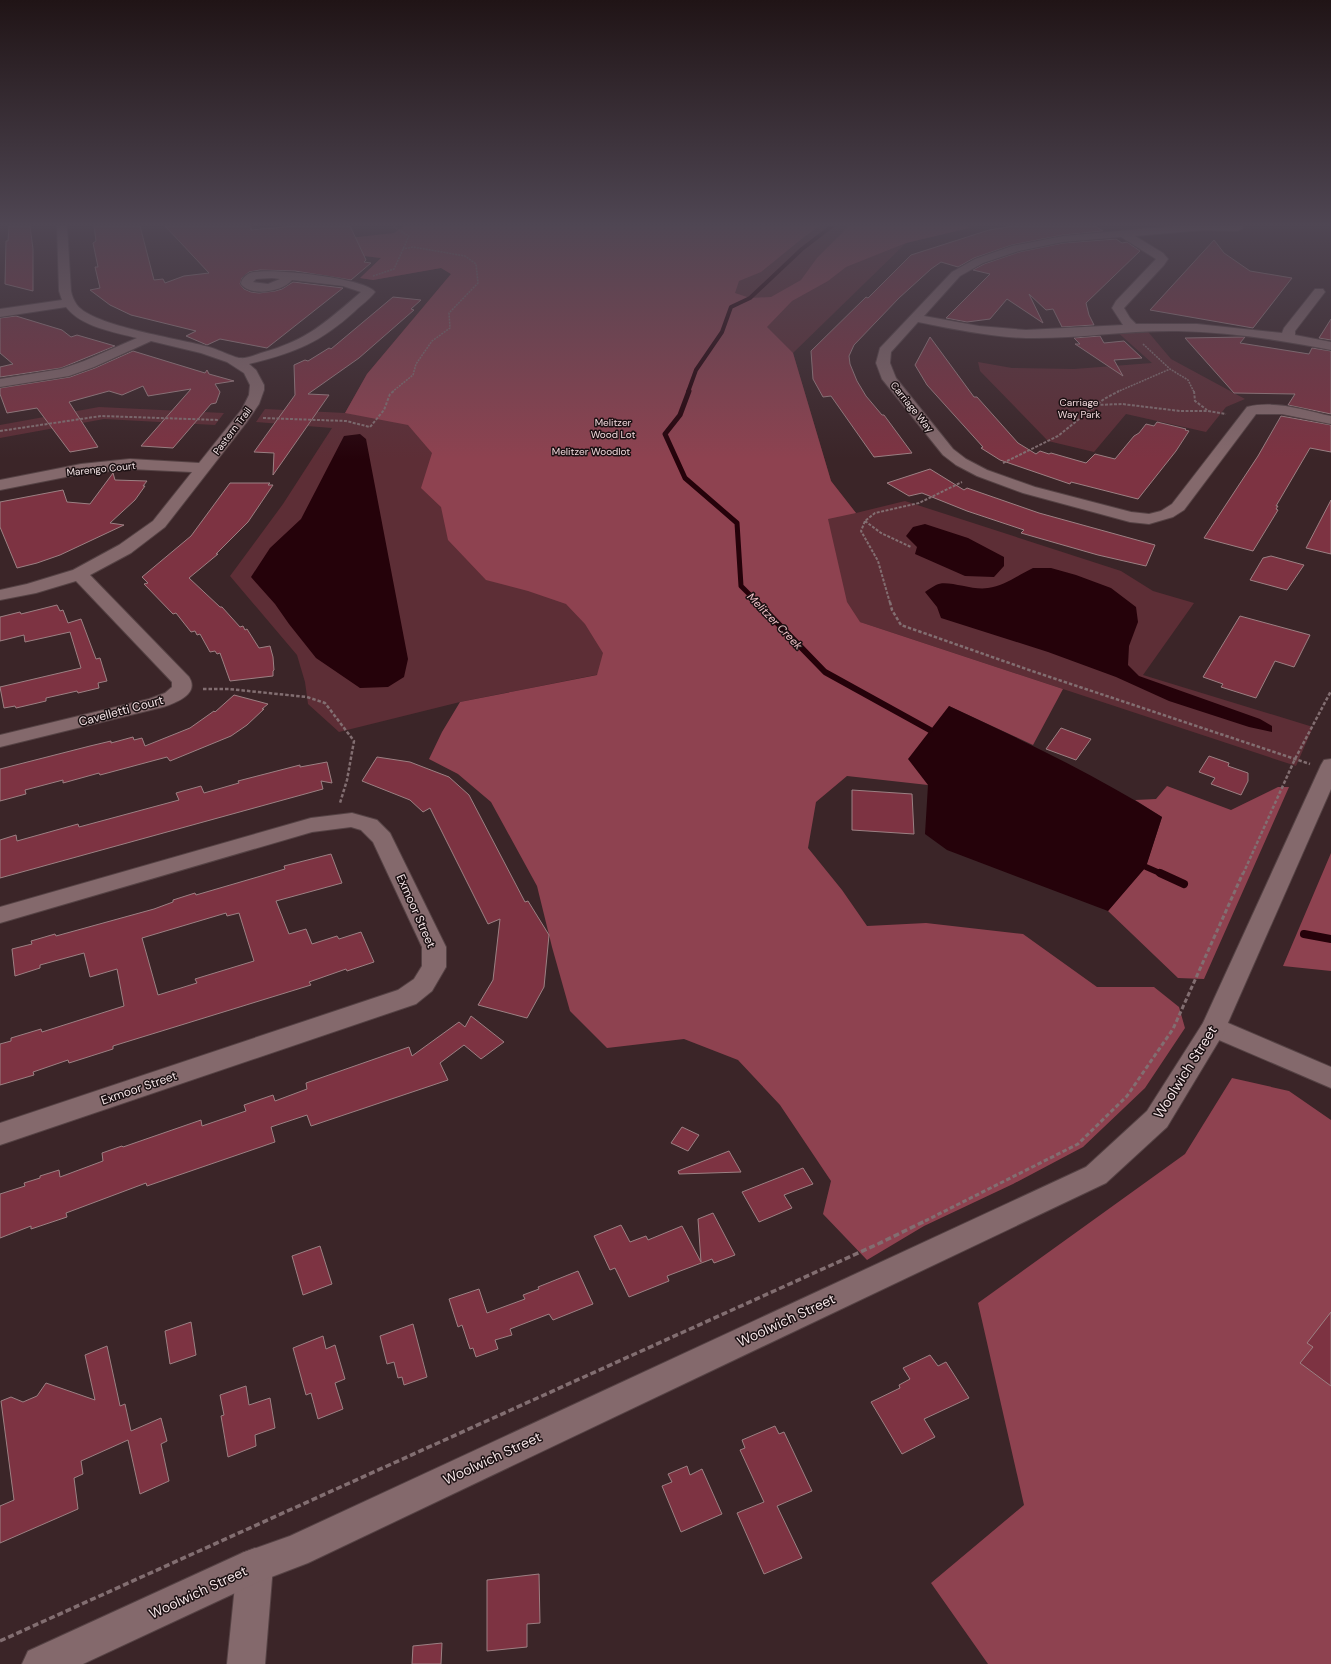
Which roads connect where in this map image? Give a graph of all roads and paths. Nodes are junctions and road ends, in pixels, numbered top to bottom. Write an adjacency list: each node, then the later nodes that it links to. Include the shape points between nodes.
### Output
1 (70, 303): 11 (street, Pastern Trail, via 75,310 94,321)
2 (65, 304): 8 (street)
3 (355, 304): 14 (street, via 305,342)
4 (458, 304): 18 (path, via 449,313 450,328 432,341 416,364 414,375 390,394 384,410 370,427 346,421)
5 (929, 304): 9 (street)
6 (1122, 304): 10 (street, via 1118,308)
7 (1310, 304): 12 (street, via 1289,331)
8 (0, 313)
9 (916, 318): 10 (street, via 996,331 1040,334); 20 (street, Carriage Way, via 885,351 883,363 889,379 948,452 961,462 1029,490 1130,517 1149,519 1167,514 1178,507 1252,410 1282,410)
10 (1129, 328): 12 (street, via 1179,327); 15 (path)
11 (149, 337): 14 (street, Pastern Trail, via 216,353); 16 (street, via 64,373)
12 (1288, 338): 13 (street)
13 (1331, 346)
14 (238, 363): 23 (street, Pastern Trail, via 253,374 257,384 256,395 251,406)
15 (1170, 369): 17 (path, via 1124,388); 17 (path, via 1188,380 1194,390 1195,401 1208,410 1180,411 1122,404)
16 (0, 383)
17 (1095, 405): 22 (path, via 1058,436)
18 (261, 418)
19 (220, 420): 21 (path, via 101,416)
20 (1331, 420)
21 (0, 431)
22 (1002, 464)
23 (204, 468): 25 (street, Marengo Court, via 130,464 81,469); 28 (street, Pastern Trail, via 159,524 125,549)
24 (964, 482): 26 (path, via 919,503 875,513)
25 (0, 485)
26 (865, 521): 27 (path, via 874,530); 33 (path, via 861,532 878,561 892,610 901,625)
27 (911, 547)
28 (79, 574): 29 (street, Pastern Trail); 30 (street, via 182,681)
29 (0, 595)
30 (182, 689): 32 (street, Cavelletti Court, via 172,697 156,703); 35 (path, via 229,689 307,697 325,703 354,741 347,780)
31 (1331, 691): 33 (path)
32 (0, 741)
33 (1295, 759): 34 (path); 41 (path, via 1173,1028 1127,1096 1078,1144 878,1244)
34 (1330, 768): 37 (street, Woolwich Street)
35 (335, 821): 36 (street, Exmoor Street, via 311,825); 39 (street, Exmoor Street, via 352,820 369,825 382,838 434,947 434,967 423,985 407,997)
36 (0, 914)
37 (1214, 1027): 38 (street); 40 (street, Woolwich Street, via 1157,1120 1096,1176 296,1551)
38 (1331, 1078)
39 (0, 1134)
40 (255, 1566): 42 (street, Woolwich Street); 43 (street)
41 (0, 1641)
42 (41, 1664)
43 (246, 1664)

